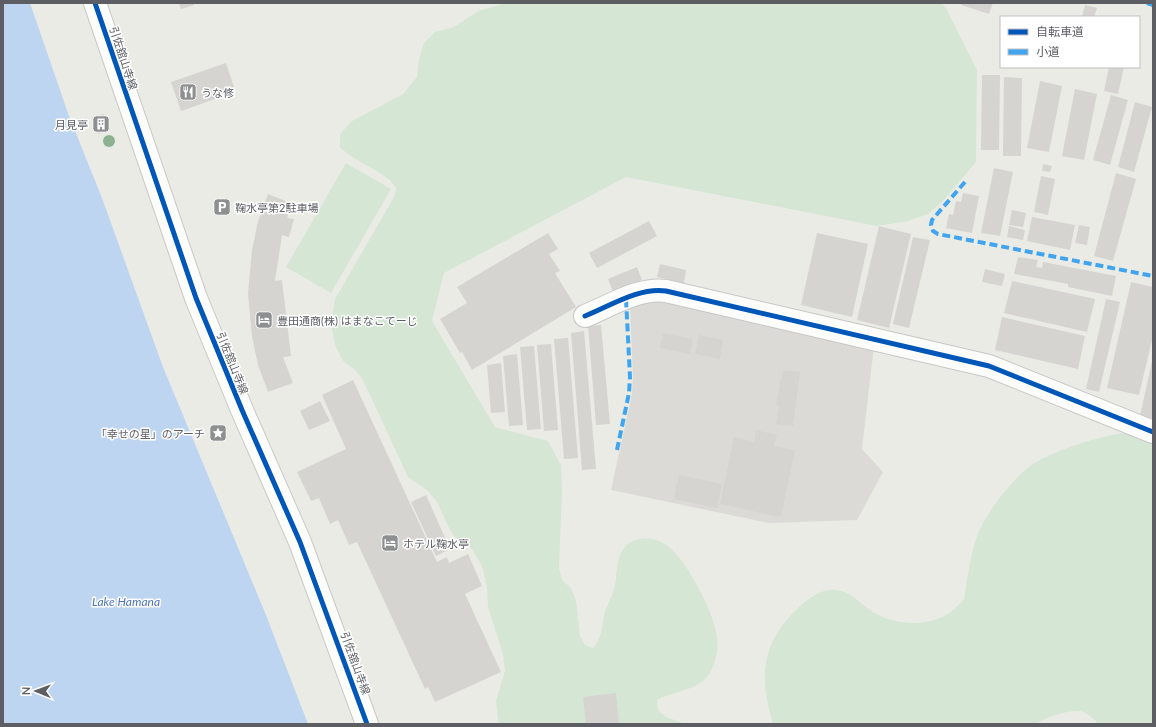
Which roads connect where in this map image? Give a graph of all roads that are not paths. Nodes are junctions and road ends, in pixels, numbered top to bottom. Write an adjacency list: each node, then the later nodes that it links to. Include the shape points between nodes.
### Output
1 (96, 3): 4 (main road, 引佐舘山寺線, via 196,298 300,542)
2 (585, 316): 3 (main road, via 644,292 655,289 666,291 990,366)
3 (1153, 432)
4 (368, 724)

